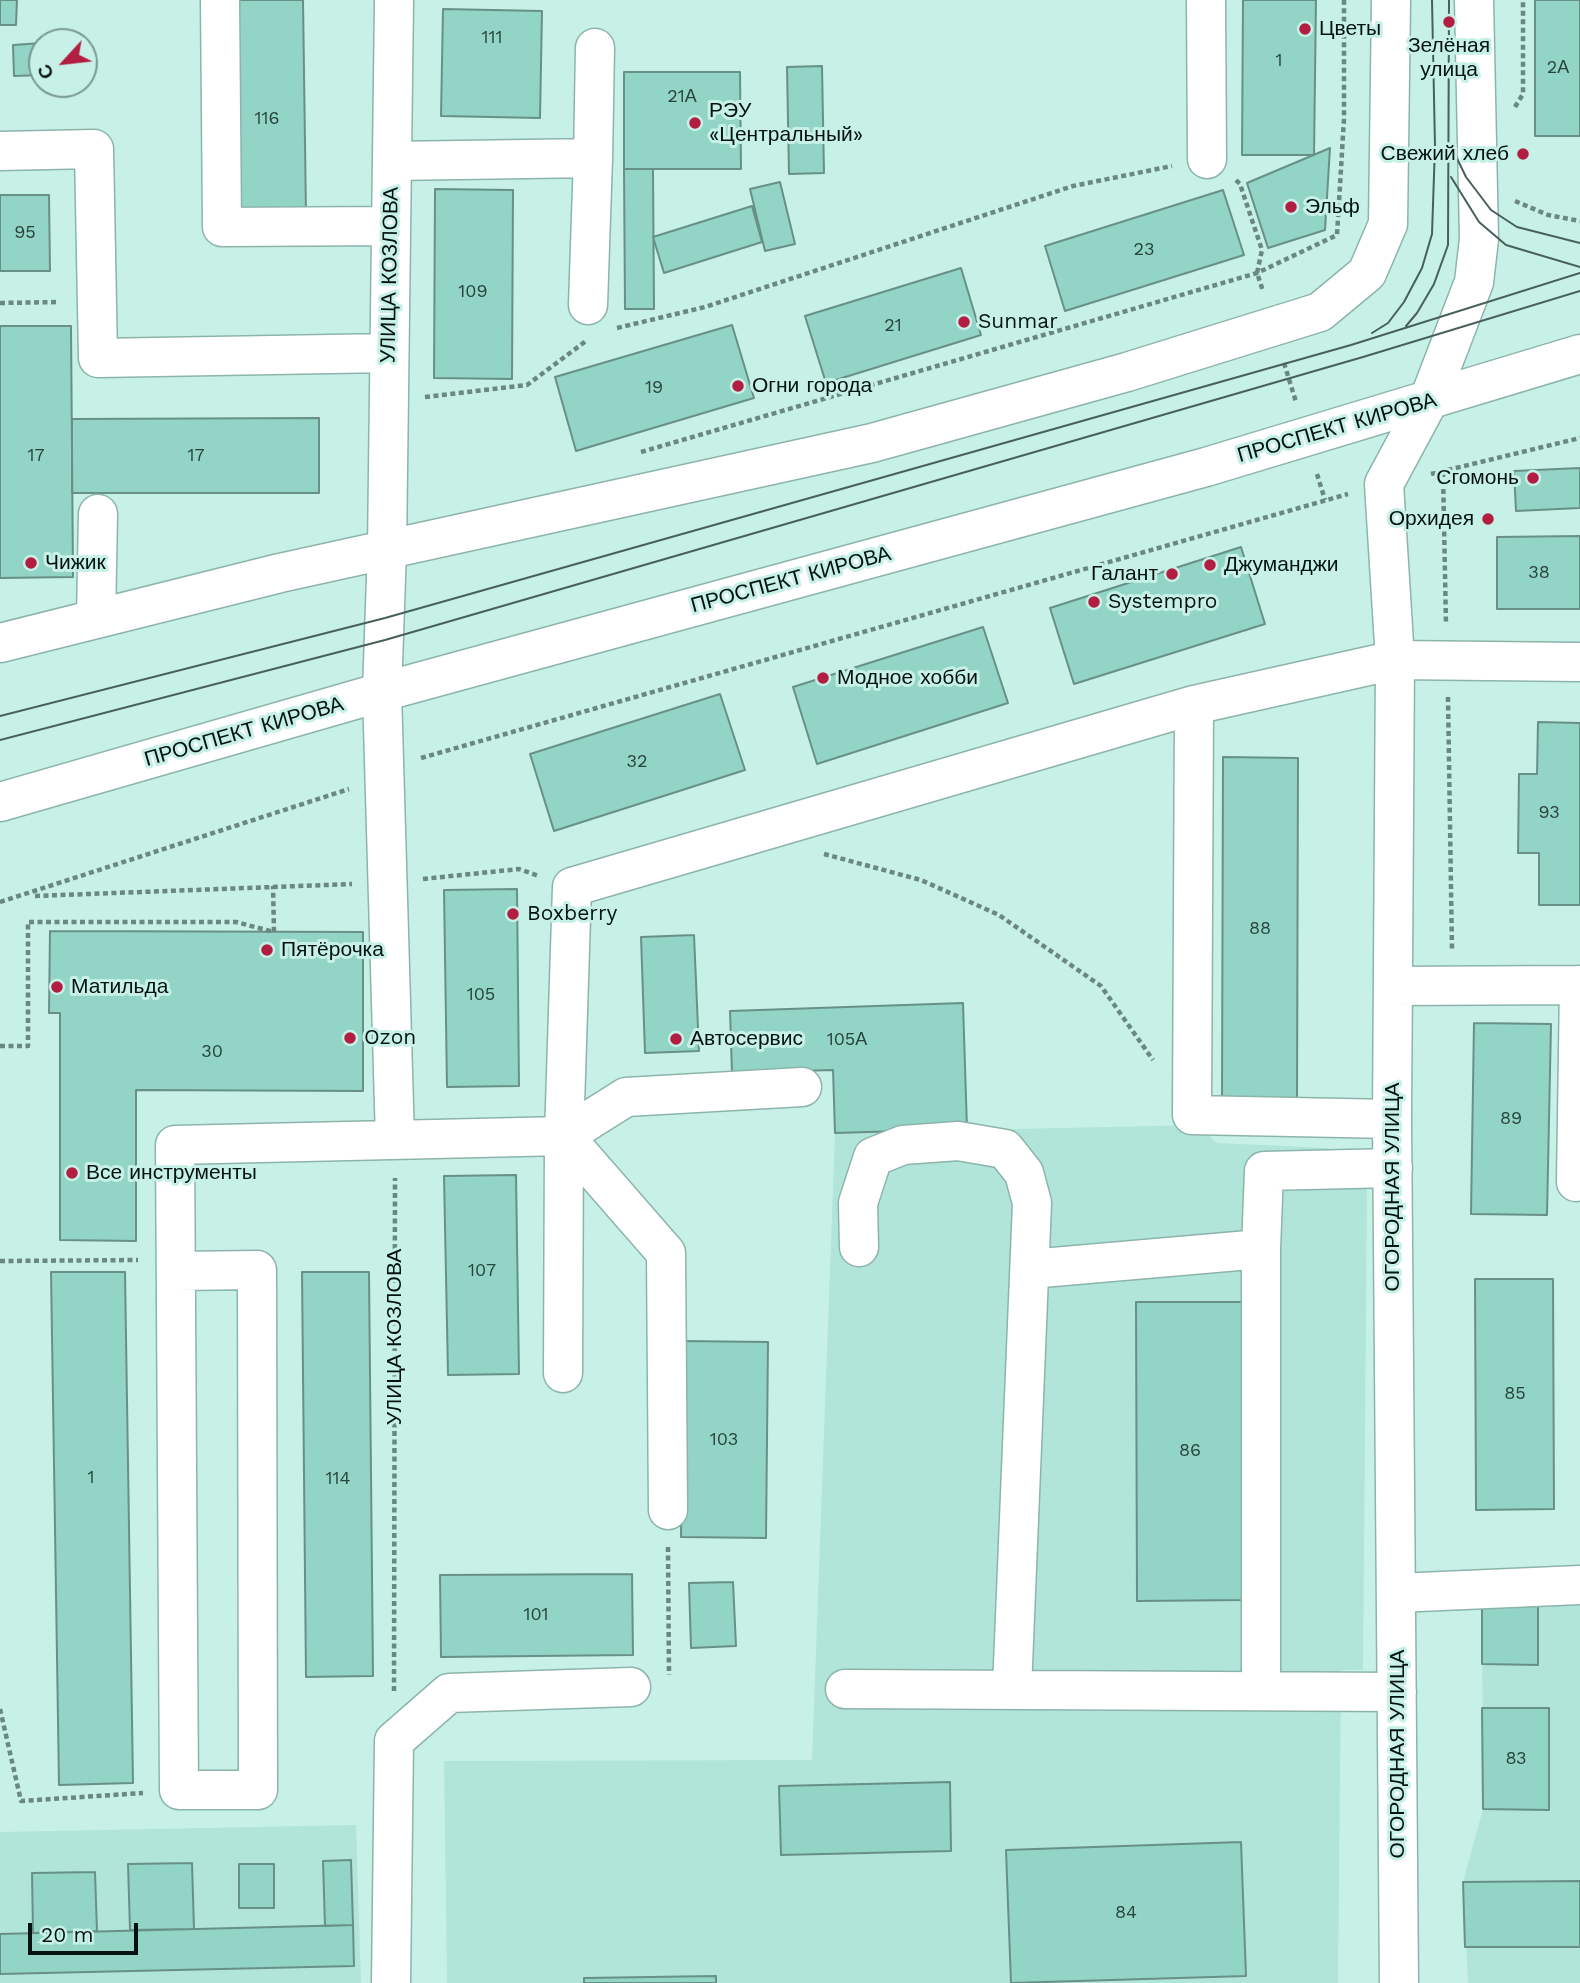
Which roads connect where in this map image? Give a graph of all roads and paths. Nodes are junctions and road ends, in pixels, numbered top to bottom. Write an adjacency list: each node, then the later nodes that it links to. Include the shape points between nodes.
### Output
1 (220, 0): 16 (street, via 222,227)
2 (394, 0): 13 (street, УЛИЦА КОЗЛОВА)
3 (1206, 0): 12 (street)
4 (1344, 0): 25 (path, via 1344,119 1337,235 1257,273)
5 (1391, 0): 29 (street, via 1388,224 1367,273 1320,312 872,443)
6 (1474, 0): 23 (street, via 1478,250 1474,282)
7 (1523, 0): 9 (path, via 1523,94)
8 (596, 48): 11 (street)
9 (1511, 113)
10 (0, 150): 17 (street, via 94,149)
11 (593, 158): 13 (street); 19 (street)
12 (1207, 159): 19 (path, via 1073,186 705,307)
13 (392, 161): 16 (street, УЛИЦА КОЗЛОВА)
14 (1509, 198): 15 (path, via 1548,215)
15 (1580, 222)
16 (391, 226): 20 (street, УЛИЦА КОЗЛОВА)
17 (97, 301): 18 (path); 20 (street, via 98,358)
18 (0, 303)
19 (591, 319): 22 (path, via 573,354 527,385)
20 (389, 353): 22 (street, УЛИЦА КОЗЛОВА)
21 (1580, 354): 23 (street, ПРОСПЕКТ КИРОВА)
22 (389, 402): 29 (street, УЛИЦА КОЗЛОВА)
23 (1428, 402): 27 (street); 35 (street, ПРОСПЕКТ КИРОВА)
24 (1580, 438): 26 (path)
25 (635, 453)
26 (1443, 472): 27 (path); 33 (path)
27 (1384, 484): 32 (street, ОГОРОДНАЯ УЛИЦА); 37 (path, via 428,754)
28 (98, 513): 30 (street)
29 (387, 549): 30 (street); 35 (street, УЛИЦА КОЗЛОВА)
30 (96, 619): 31 (street)
31 (0, 643)
32 (1395, 660): 33 (street); 36 (street); 46 (street, ОГОРОДНАЯ УЛИЦА)
33 (1447, 660): 34 (street); 47 (path)
34 (1580, 662)
35 (382, 692): 37 (street); 38 (street, ПРОСПЕКТ КИРОВА)
36 (1194, 705): 42 (street); 51 (street, via 1192,1115)
37 (385, 774): 40 (street); 43 (path)
38 (0, 802)
39 (817, 853): 49 (path, via 921,880 999,915 1101,986)
40 (389, 883): 41 (path); 42 (path, via 519,869); 53 (street)
41 (274, 886): 43 (path); 48 (path, via 274,932 236,922 27,922 28,1046)
42 (572, 887): 52 (street)
43 (27, 896): 44 (path)
44 (0, 902)
45 (1580, 985): 47 (street); 55 (street)
46 (1393, 986): 47 (street); 51 (street, ОГОРОДНАЯ УЛИЦА)
47 (1453, 986)
48 (0, 1046)
49 (1154, 1061)
50 (802, 1087): 52 (street, via 626,1097)
51 (1392, 1119): 54 (street, ОГОРОДНАЯ УЛИЦА)
52 (564, 1136): 53 (street); 61 (street); 62 (street, via 666,1253)
53 (395, 1140): 59 (street, via 175,1145); 71 (path, УЛИЦА КОЗЛОВА)
54 (1393, 1168): 57 (street, via 1264,1171); 64 (street, ОГОРОДНАЯ УЛИЦА)
55 (1576, 1182)
56 (859, 1247): 60 (street, via 858,1203 873,1157 904,1145 958,1141 1005,1149 1024,1173 1032,1203)
57 (1261, 1249): 60 (street); 68 (street)
58 (0, 1261): 59 (path)
59 (178, 1265): 72 (street); 72 (street, via 257,1270 258,1790)
60 (1030, 1269): 67 (street)
61 (563, 1373)
62 (668, 1510): 65 (path, via 669,1687)
63 (1580, 1585): 64 (street)
64 (1396, 1593): 69 (street, ОГОРОДНАЯ УЛИЦА)
65 (631, 1687): 71 (street, via 449,1693)
66 (845, 1689): 67 (street)
67 (1012, 1689): 68 (street)
68 (1261, 1689): 69 (street)
69 (1397, 1692): 74 (street, ОГОРОДНАЯ УЛИЦА)
70 (0, 1709): 72 (path, via 21,1801)
71 (394, 1741): 73 (street)
72 (179, 1790)
73 (391, 1983)
74 (1399, 1983)

